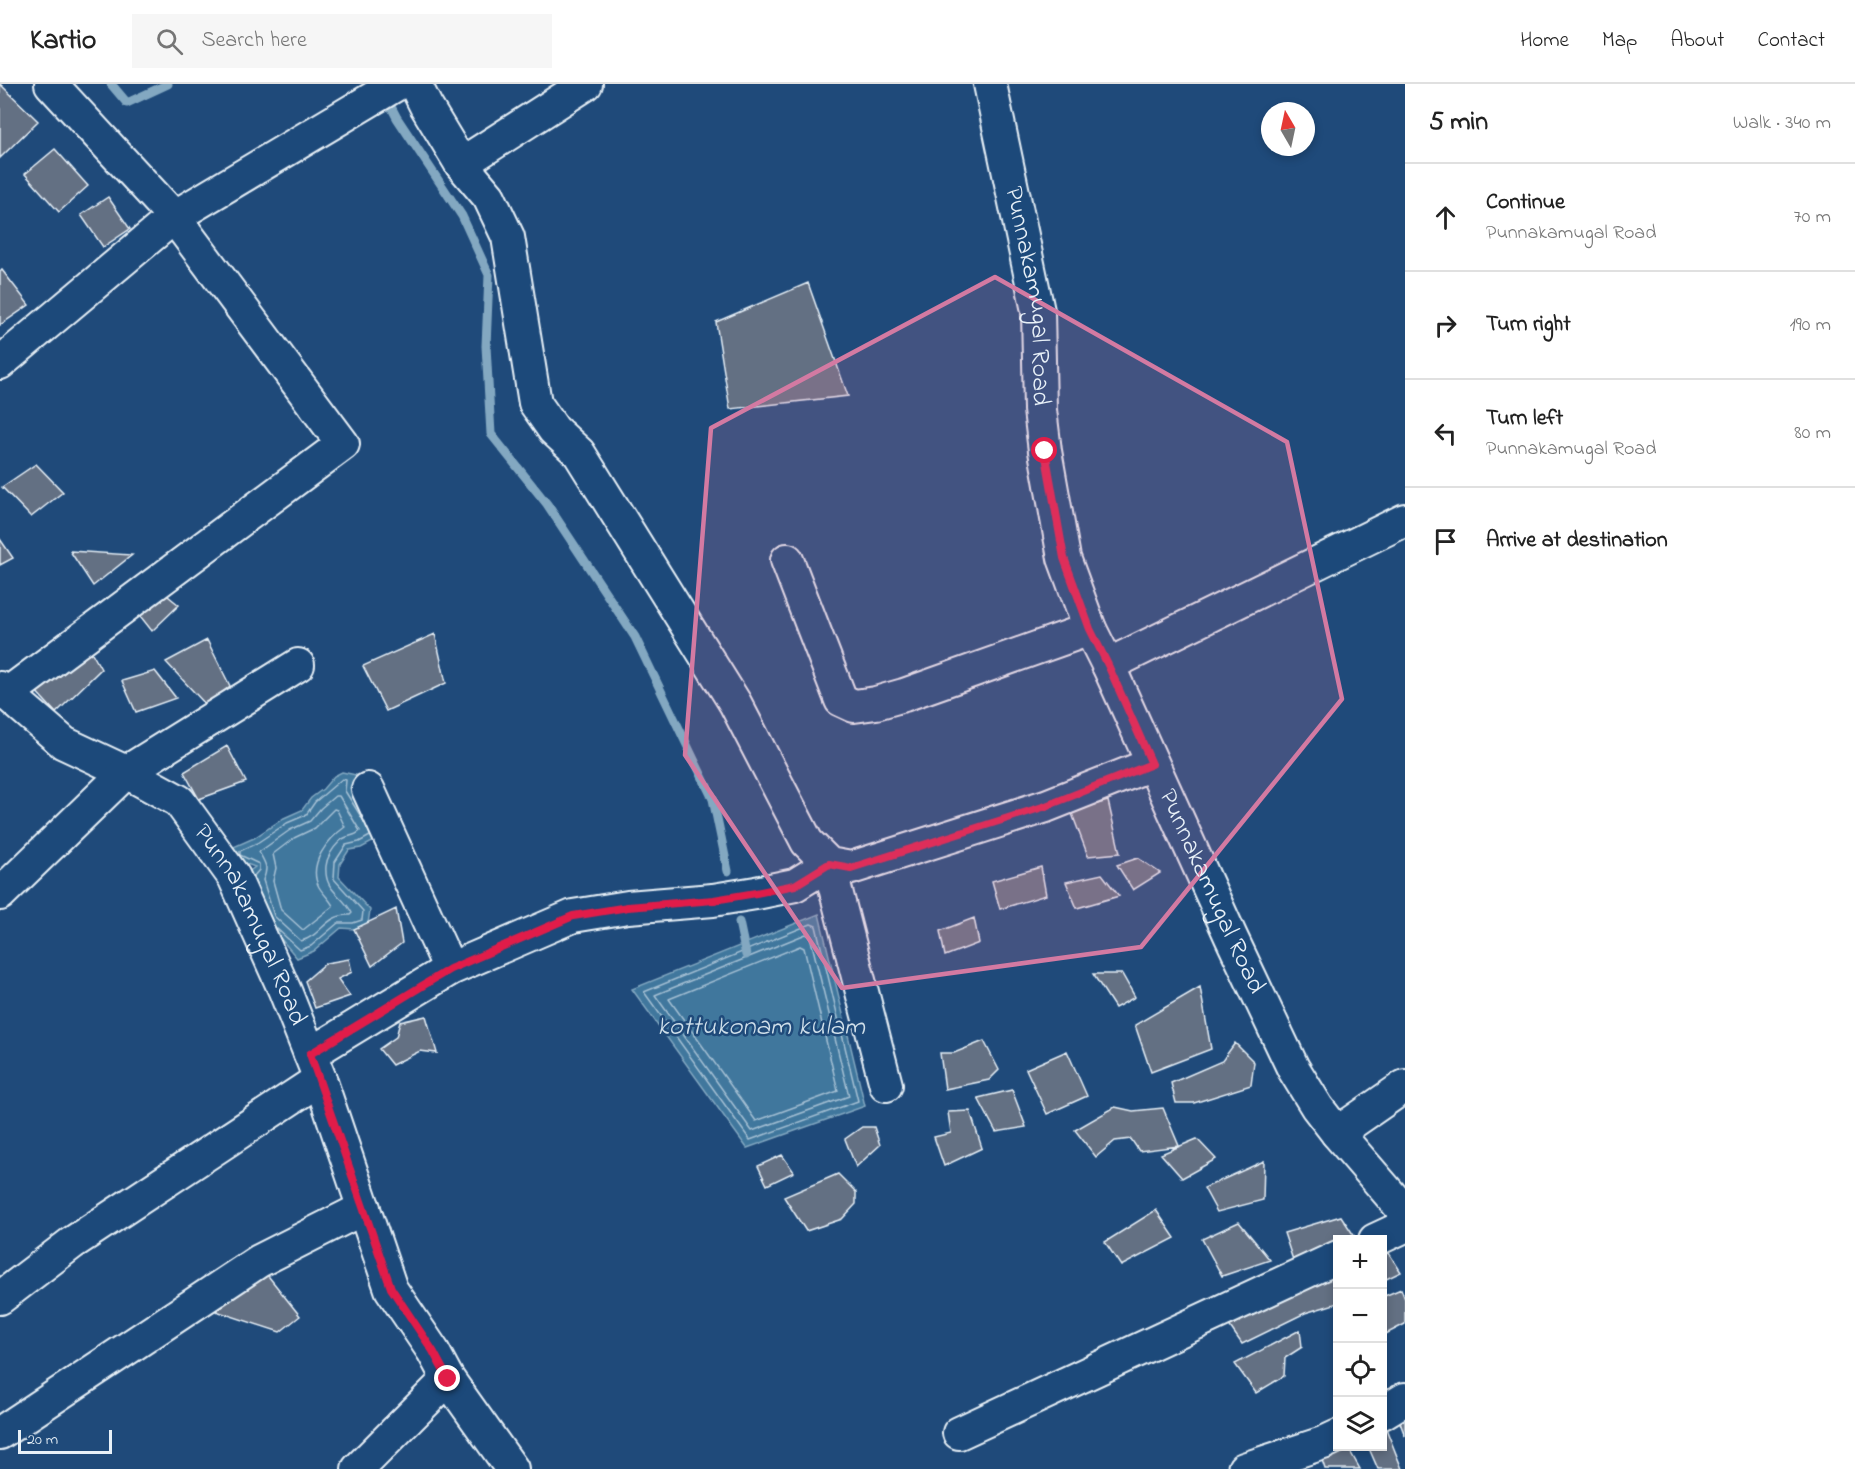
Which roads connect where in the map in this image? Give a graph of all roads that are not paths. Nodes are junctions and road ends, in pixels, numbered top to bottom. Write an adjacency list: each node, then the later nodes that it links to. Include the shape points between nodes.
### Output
1 (51, 84): 7 (street)
2 (397, 84): 7 (street)
3 (415, 84): 6 (street)
4 (586, 84): 6 (street)
5 (990, 84): 11 (street, Punnakamugal Road, via 1038,311 1040,410 1064,558)
6 (462, 164): 18 (street, via 489,197 508,237 536,403 554,430 579,453 735,703 807,842)
7 (174, 217): 8 (street); 14 (street, via 343,444)
8 (0, 363)
9 (1405, 520): 13 (street)
10 (787, 560): 11 (street, via 842,700 854,706 904,695)
11 (1090, 629): 13 (street, Punnakamugal Road)
12 (298, 665): 16 (street)
13 (1108, 665): 15 (street, Punnakamugal Road)
14 (3, 691): 16 (street, Punnakamugal Road, via 64,743)
15 (1152, 764): 18 (street, via 1046,806 851,868); 24 (street, Punnakamugal Road, via 1293,1068)
16 (126, 772): 19 (street); 21 (street, Punnakamugal Road, via 179,801 234,877)
17 (368, 789): 20 (street)
18 (829, 864): 20 (street, via 795,885 756,893 573,916); 22 (street)
19 (0, 894)
20 (450, 969): 21 (street)
21 (315, 1066): 25 (street, Punnakamugal Road); 30 (street)
22 (886, 1084)
23 (1405, 1086): 24 (street)
24 (1337, 1133): 26 (street, Punnakamugal Road)
25 (364, 1208): 31 (street, Punnakamugal Road, via 391,1288); 35 (street, via 259,1261)
26 (1405, 1212)
27 (1405, 1226): 28 (street)
28 (1384, 1235)
29 (1333, 1259): 34 (street)
30 (0, 1298)
31 (448, 1379): 37 (street); 38 (street, Punnakamugal Road)
32 (1405, 1399): 33 (street)
33 (1387, 1410)
34 (959, 1433)
35 (0, 1434)
36 (1333, 1438): 39 (street)
37 (358, 1469)
38 (513, 1469)
39 (1244, 1469)

